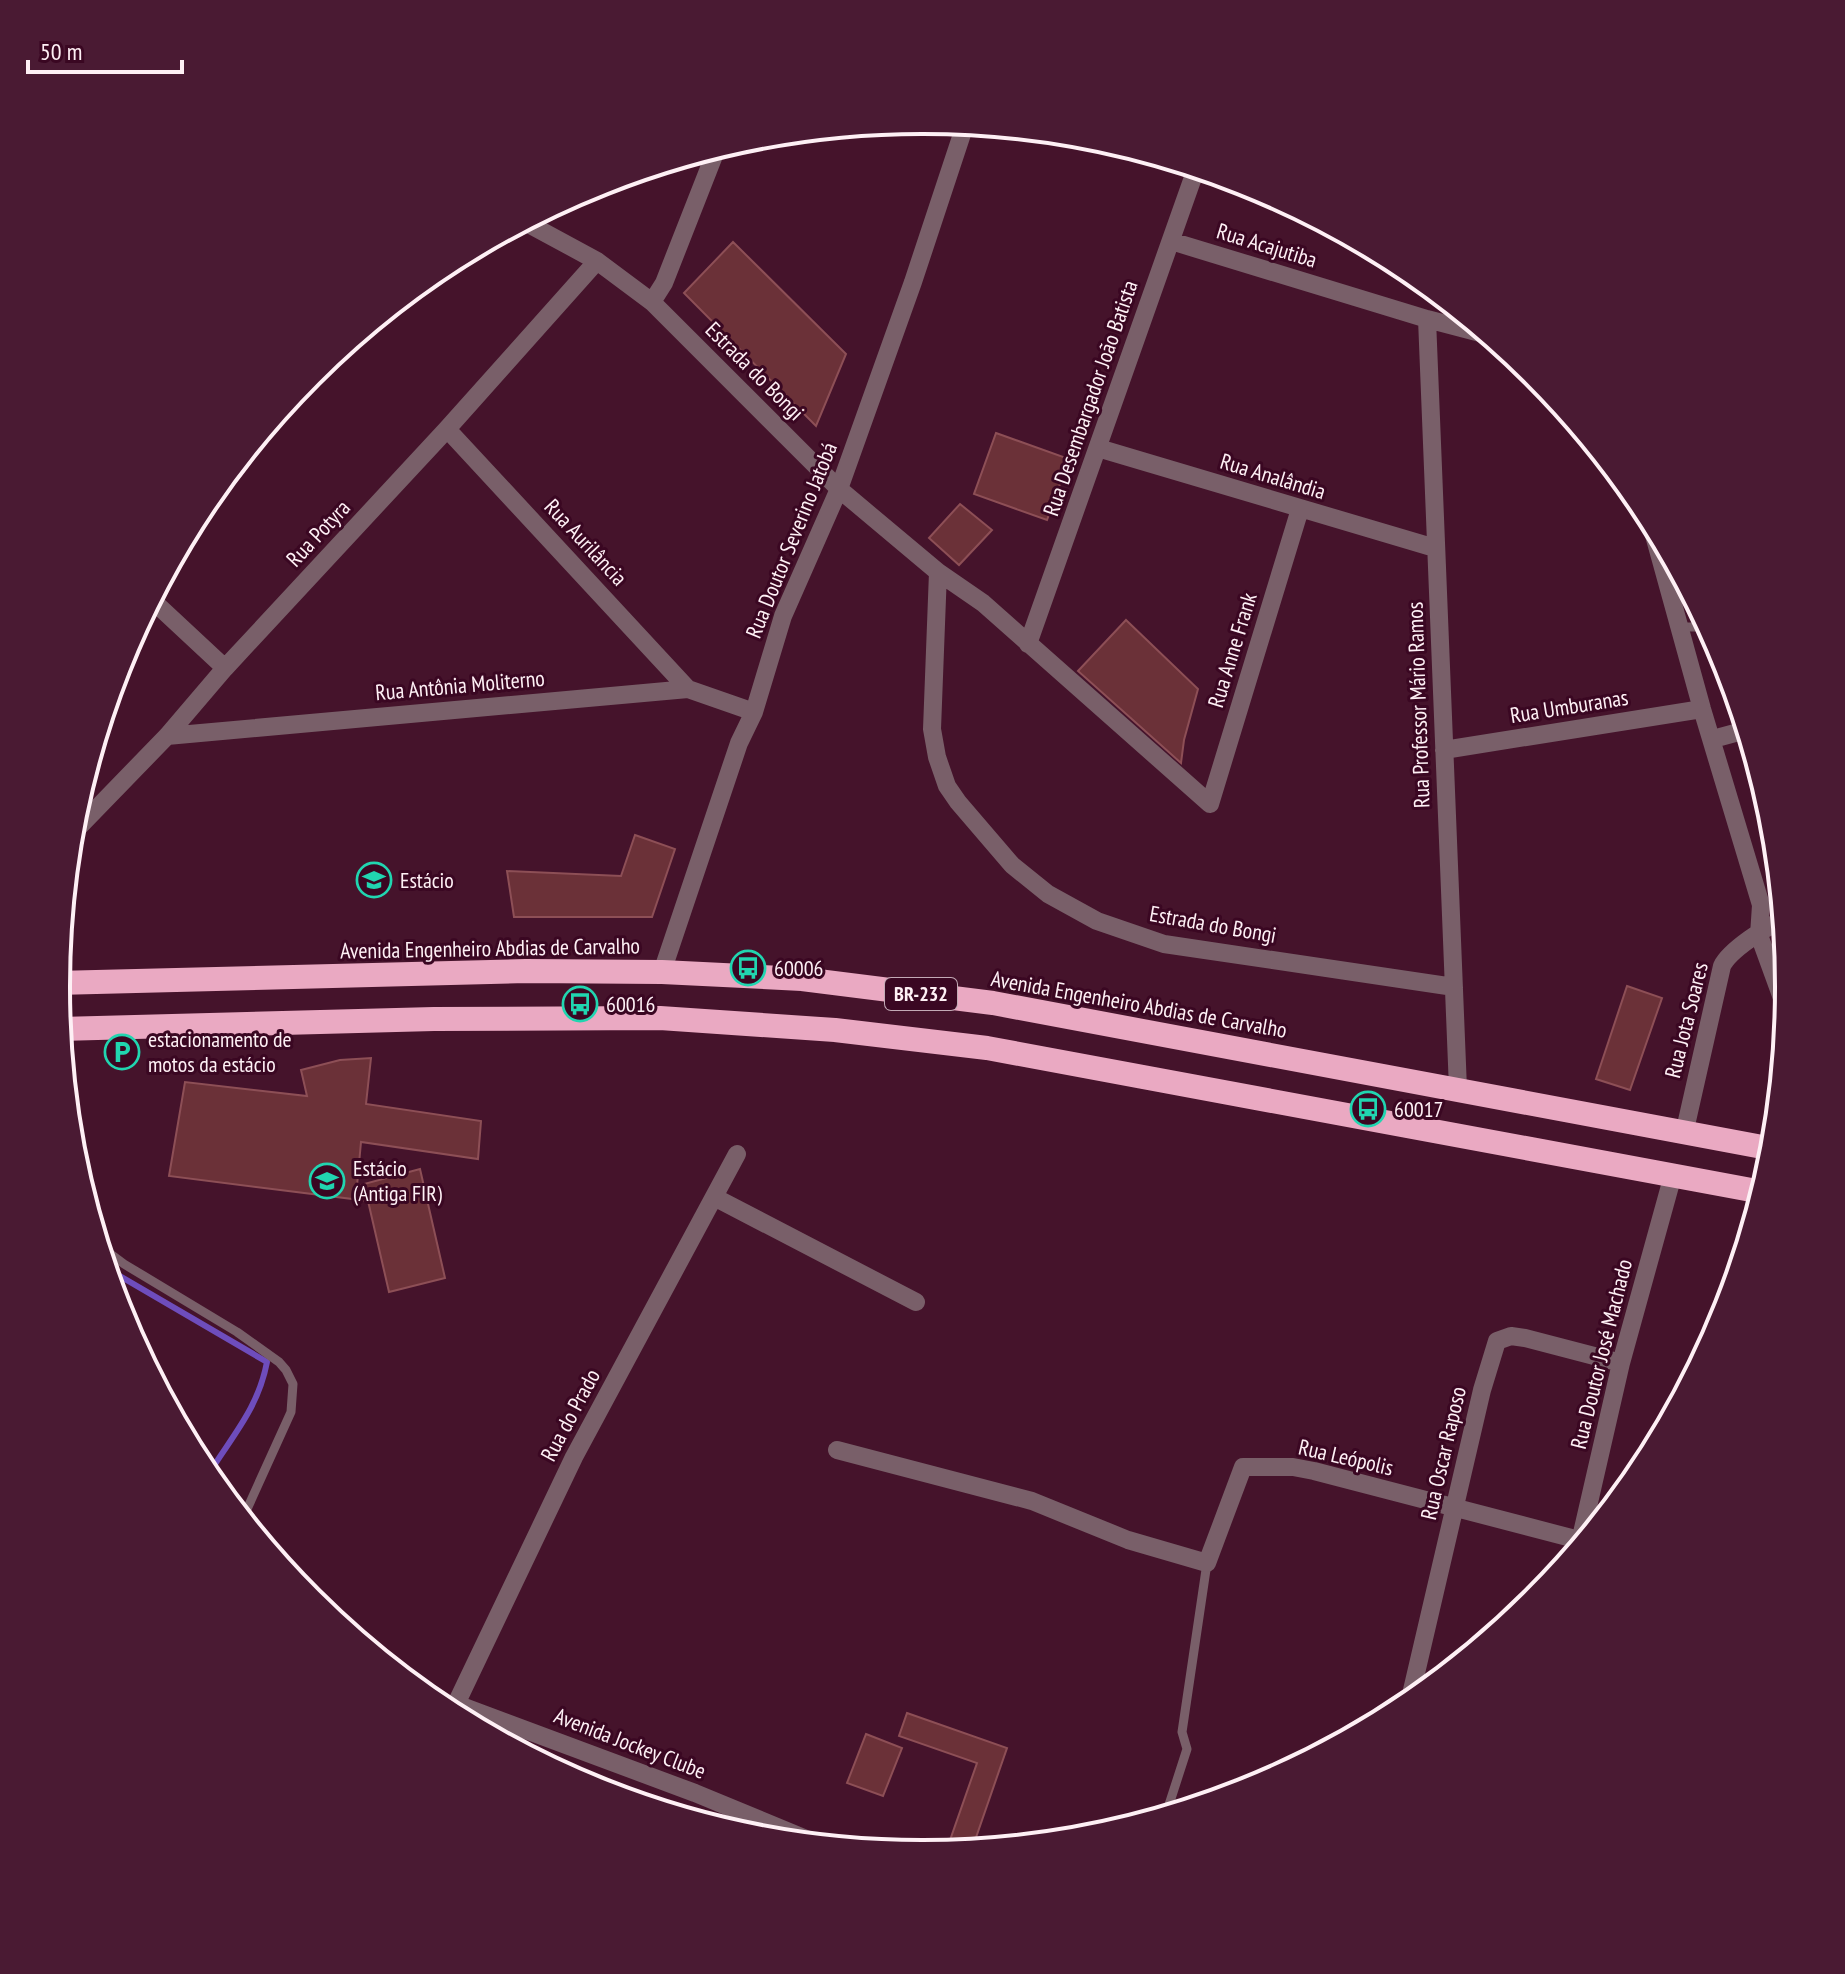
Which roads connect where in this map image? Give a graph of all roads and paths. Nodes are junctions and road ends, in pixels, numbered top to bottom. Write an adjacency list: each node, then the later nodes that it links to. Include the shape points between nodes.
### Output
1 (962, 135): 12 (street, Rua Doutor Severino Jatobá)
2 (712, 162): 7 (street)
3 (1193, 179): 5 (street, Rua Desembargador João Batista)
4 (535, 227): 6 (street, Estrada do Bongi)
5 (1171, 241): 8 (street, Rua Acajutiba); 11 (street, Rua Desembargador João Batista)
6 (597, 261): 7 (street, Estrada do Bongi); 10 (street, Rua Potyra)
7 (652, 302): 12 (street, Estrada do Bongi)
8 (1427, 319): 9 (street, Rua Acajutiba); 14 (street, Rua Professor Mário Ramos)
9 (1463, 328)
10 (447, 429): 21 (street, Rua Potyra); 22 (street, Rua Aurilância)
11 (1098, 448): 13 (street, Rua Analândia); 20 (street, Rua Desembargador João Batista)
12 (839, 489): 16 (street, Estrada do Bongi); 24 (street, Rua Doutor Severino Jatobá, via 783,616)
13 (1300, 509): 14 (street, Rua Analândia); 29 (street, Rua Anne Frank)
14 (1435, 548): 28 (street, Rua Professor Mário Ramos)
15 (1662, 563): 18 (street)
16 (938, 572): 20 (street, Estrada do Bongi); 36 (street, Estrada do Bongi, via 932,729 937,757 947,786 1012,865 1048,894 1097,921 1164,944)
17 (160, 607): 21 (street)
18 (1680, 627): 19 (lane); 23 (street)
19 (1695, 627)
20 (1028, 644): 29 (street, Estrada do Bongi)
21 (225, 668): 26 (street, Rua Potyra)
22 (688, 689): 24 (street, Rua Antônia Moliterno); 26 (street, Rua Antônia Moliterno)
23 (1702, 709): 27 (street); 28 (street, Rua Umburanas)
24 (754, 712): 33 (street, Rua Doutor Severino Jatobá)
25 (1736, 733): 27 (street)
26 (167, 736): 30 (street, Rua Potyra)
27 (1713, 739): 32 (street, via 1761,905)
28 (1444, 750): 36 (street, Rua Professor Mário Ramos)
29 (1210, 804)
30 (86, 819)
31 (1772, 923): 32 (street, Rua Jota Soares)
32 (1759, 935): 34 (street); 39 (street, Rua Jota Soares, via 1734,950 1718,976)
33 (662, 972): 35 (highway, Avenida Engenheiro Abdias de Carvalho / BR-232); 38 (highway, Avenida Engenheiro Abdias de Carvalho / BR-232, via 802,979 993,1003)
34 (1775, 978)
35 (70, 983)
36 (1454, 987): 38 (street, Rua Professor Mário Ramos)
37 (72, 1036): 42 (highway, BR-232, via 434,1019 660,1018 835,1030 987,1048)
38 (1458, 1089): 39 (highway, Avenida Engenheiro Abdias de Carvalho / BR-232)
39 (1684, 1134): 40 (highway, Avenida Engenheiro Abdias de Carvalho / BR-232)
40 (1760, 1147)
41 (737, 1154): 44 (street, Rua do Prado)
42 (1673, 1175): 43 (highway, BR-232); 47 (street, Rua Doutor José Machado)
43 (1750, 1190)
44 (714, 1197): 46 (street); 55 (street, Rua do Prado, via 574,1457)
45 (114, 1256): 50 (lane, via 237,1332 286,1370 293,1384 291,1412)
46 (916, 1302)
47 (1621, 1363): 49 (street, Rua Oscar Raposo, via 1525,1338 1497,1341); 51 (street, Rua Doutor José Machado)
48 (837, 1450): 53 (street, via 1032,1501 1128,1540)
49 (1455, 1506): 52 (street, Rua Leópolis); 53 (street, Rua Leópolis, via 1293,1467 1243,1467); 54 (street, Rua Oscar Raposo)
50 (248, 1508)
51 (1586, 1522)
52 (1571, 1540)
53 (1207, 1563): 57 (lane, via 1182,1732 1187,1749)
54 (1414, 1683)
55 (457, 1701)
56 (471, 1710): 58 (street, Avenida Jockey Clube)
57 (1170, 1802)
58 (775, 1826)

